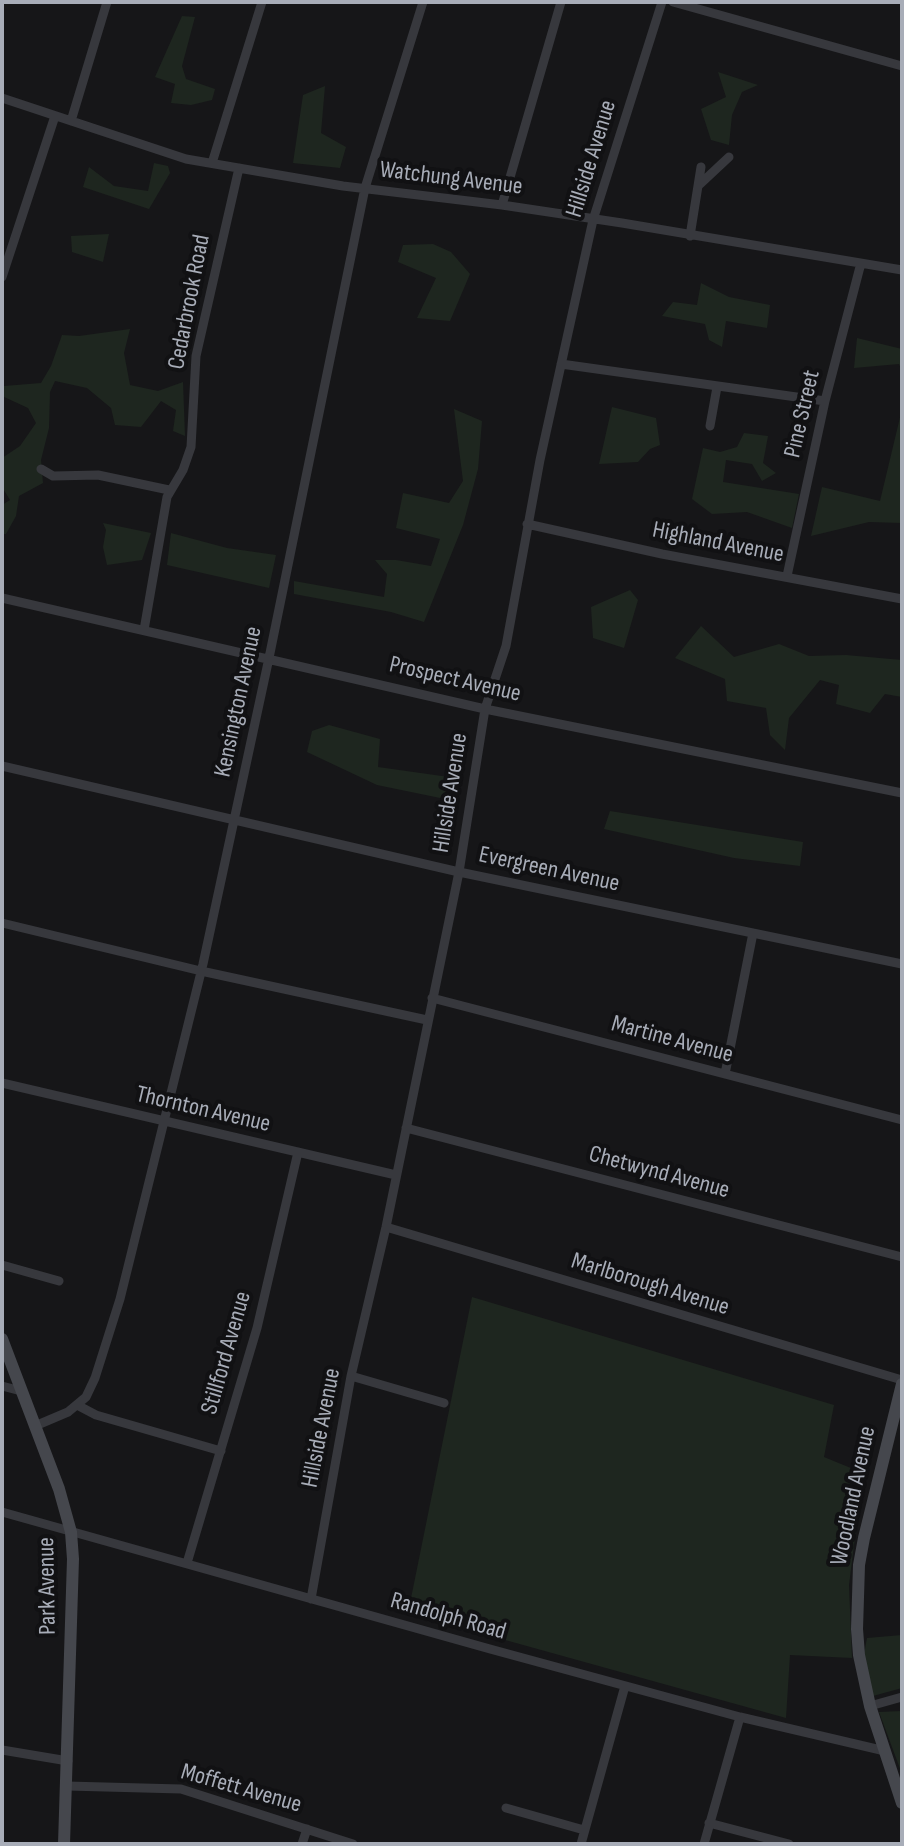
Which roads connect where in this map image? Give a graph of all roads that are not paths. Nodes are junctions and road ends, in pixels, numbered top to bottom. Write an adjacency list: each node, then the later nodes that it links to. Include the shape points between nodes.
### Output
1 (107, 2): 10 (street)
2 (262, 2): 12 (street)
3 (423, 2): 16 (street, Kensington Avenue)
4 (561, 2): 17 (street)
5 (662, 2): 18 (street, Hillside Avenue)
6 (673, 2): 7 (street)
7 (902, 66)
8 (2, 98): 9 (street, Watchung Avenue)
9 (55, 116): 10 (street, Watchung Avenue); 22 (street)
10 (71, 121): 12 (street, Watchung Avenue)
11 (729, 157): 15 (street)
12 (212, 163): 14 (street, Watchung Avenue)
13 (701, 167): 15 (street)
14 (239, 168): 16 (street, Watchung Avenue); 28 (street, Cedarbrook Road, via 199,340 191,447)
15 (698, 186): 19 (street)
16 (365, 188): 17 (street, Watchung Avenue); 34 (street, Kensington Avenue)
17 (502, 205): 18 (street, Watchung Avenue)
18 (593, 220): 19 (street, Watchung Avenue); 23 (street, Hillside Avenue)
19 (690, 236): 20 (street, Watchung Avenue)
20 (861, 263): 21 (street, Watchung Avenue); 25 (street, Pine Street)
21 (902, 270)
22 (2, 277)
23 (561, 364): 24 (street); 29 (street, Hillside Avenue)
24 (717, 387): 25 (street); 26 (street)
25 (825, 401): 30 (street, Pine Street)
26 (710, 426)
27 (41, 469): 28 (street, via 53,476 98,475)
28 (169, 490): 33 (street, Cedarbrook Road)
29 (527, 524): 30 (street, Highland Avenue); 35 (street, Hillside Avenue, via 506,646)
30 (787, 576): 32 (street, Highland Avenue)
31 (2, 598): 33 (street, Prospect Avenue)
32 (902, 599)
33 (144, 630): 34 (street, Prospect Avenue)
34 (269, 658): 35 (street, Prospect Avenue); 38 (street, Kensington Avenue)
35 (485, 709): 37 (street, Prospect Avenue); 39 (street, Hillside Avenue)
36 (2, 766): 38 (street, Evergreen Avenue)
37 (902, 793)
38 (234, 820): 39 (street, Evergreen Avenue); 43 (street, Kensington Avenue)
39 (459, 872): 41 (street, Evergreen Avenue); 44 (street, Hillside Avenue)
40 (2, 923): 43 (street)
41 (753, 933): 42 (street, Evergreen Avenue); 46 (street)
42 (902, 964)
43 (201, 971): 45 (street); 49 (street, Kensington Avenue)
44 (432, 998): 45 (street, Hillside Avenue); 46 (street, Martine Avenue)
45 (427, 1020): 50 (street, Hillside Avenue)
46 (725, 1074): 48 (street, Martine Avenue)
47 (2, 1083): 49 (street, Thornton Avenue)
48 (902, 1120)
49 (164, 1122): 51 (street, Thornton Avenue); 63 (street, Kensington Avenue, via 120,1299 95,1378)
50 (406, 1128): 52 (street, Hillside Avenue); 54 (street, Chetwynd Avenue)
51 (298, 1152): 52 (street, Thornton Avenue); 65 (street, Stillford Avenue, via 257,1328)
52 (396, 1175): 53 (street, Hillside Avenue)
53 (386, 1227): 58 (street, Hillside Avenue); 59 (street, Marlborough Avenue)
54 (902, 1257)
55 (2, 1265): 56 (street)
56 (59, 1281)
57 (2, 1339): 61 (main road, Park Avenue)
58 (351, 1376): 62 (street); 69 (street, Hillside Avenue)
59 (902, 1382): 72 (main road, Woodland Avenue, via 859,1565 859,1655)
60 (2, 1386): 61 (street)
61 (21, 1391): 64 (main road, Park Avenue)
62 (444, 1403)
63 (77, 1405): 64 (street); 65 (street)
64 (35, 1426): 67 (main road, Park Avenue)
65 (221, 1451): 68 (street, Stillford Avenue)
66 (2, 1512): 67 (street, Randolph Road)
67 (71, 1532): 68 (street, Randolph Road); 76 (main road, Park Avenue)
68 (187, 1563): 69 (street, Randolph Road)
69 (311, 1599): 70 (street, Randolph Road)
70 (625, 1686): 73 (street, Randolph Road); 82 (street)
71 (902, 1697): 72 (street)
72 (870, 1706): 75 (main road, Woodland Avenue)
73 (740, 1717): 75 (street, Randolph Road); 80 (street)
74 (2, 1750): 76 (street)
75 (885, 1751): 78 (main road, Woodland Avenue)
76 (68, 1761): 77 (main road, Park Avenue)
77 (67, 1786): 81 (street, Moffett Avenue, via 181,1789); 83 (main road, Park Avenue)
78 (902, 1803)
79 (506, 1808): 82 (street)
80 (709, 1823): 87 (street); 88 (street)
81 (307, 1829): 84 (street); 85 (street, Moffett Avenue)
82 (584, 1830): 86 (street)
83 (64, 1844)
84 (302, 1844)
85 (353, 1844)
86 (581, 1844)
87 (704, 1844)
88 (789, 1844)

